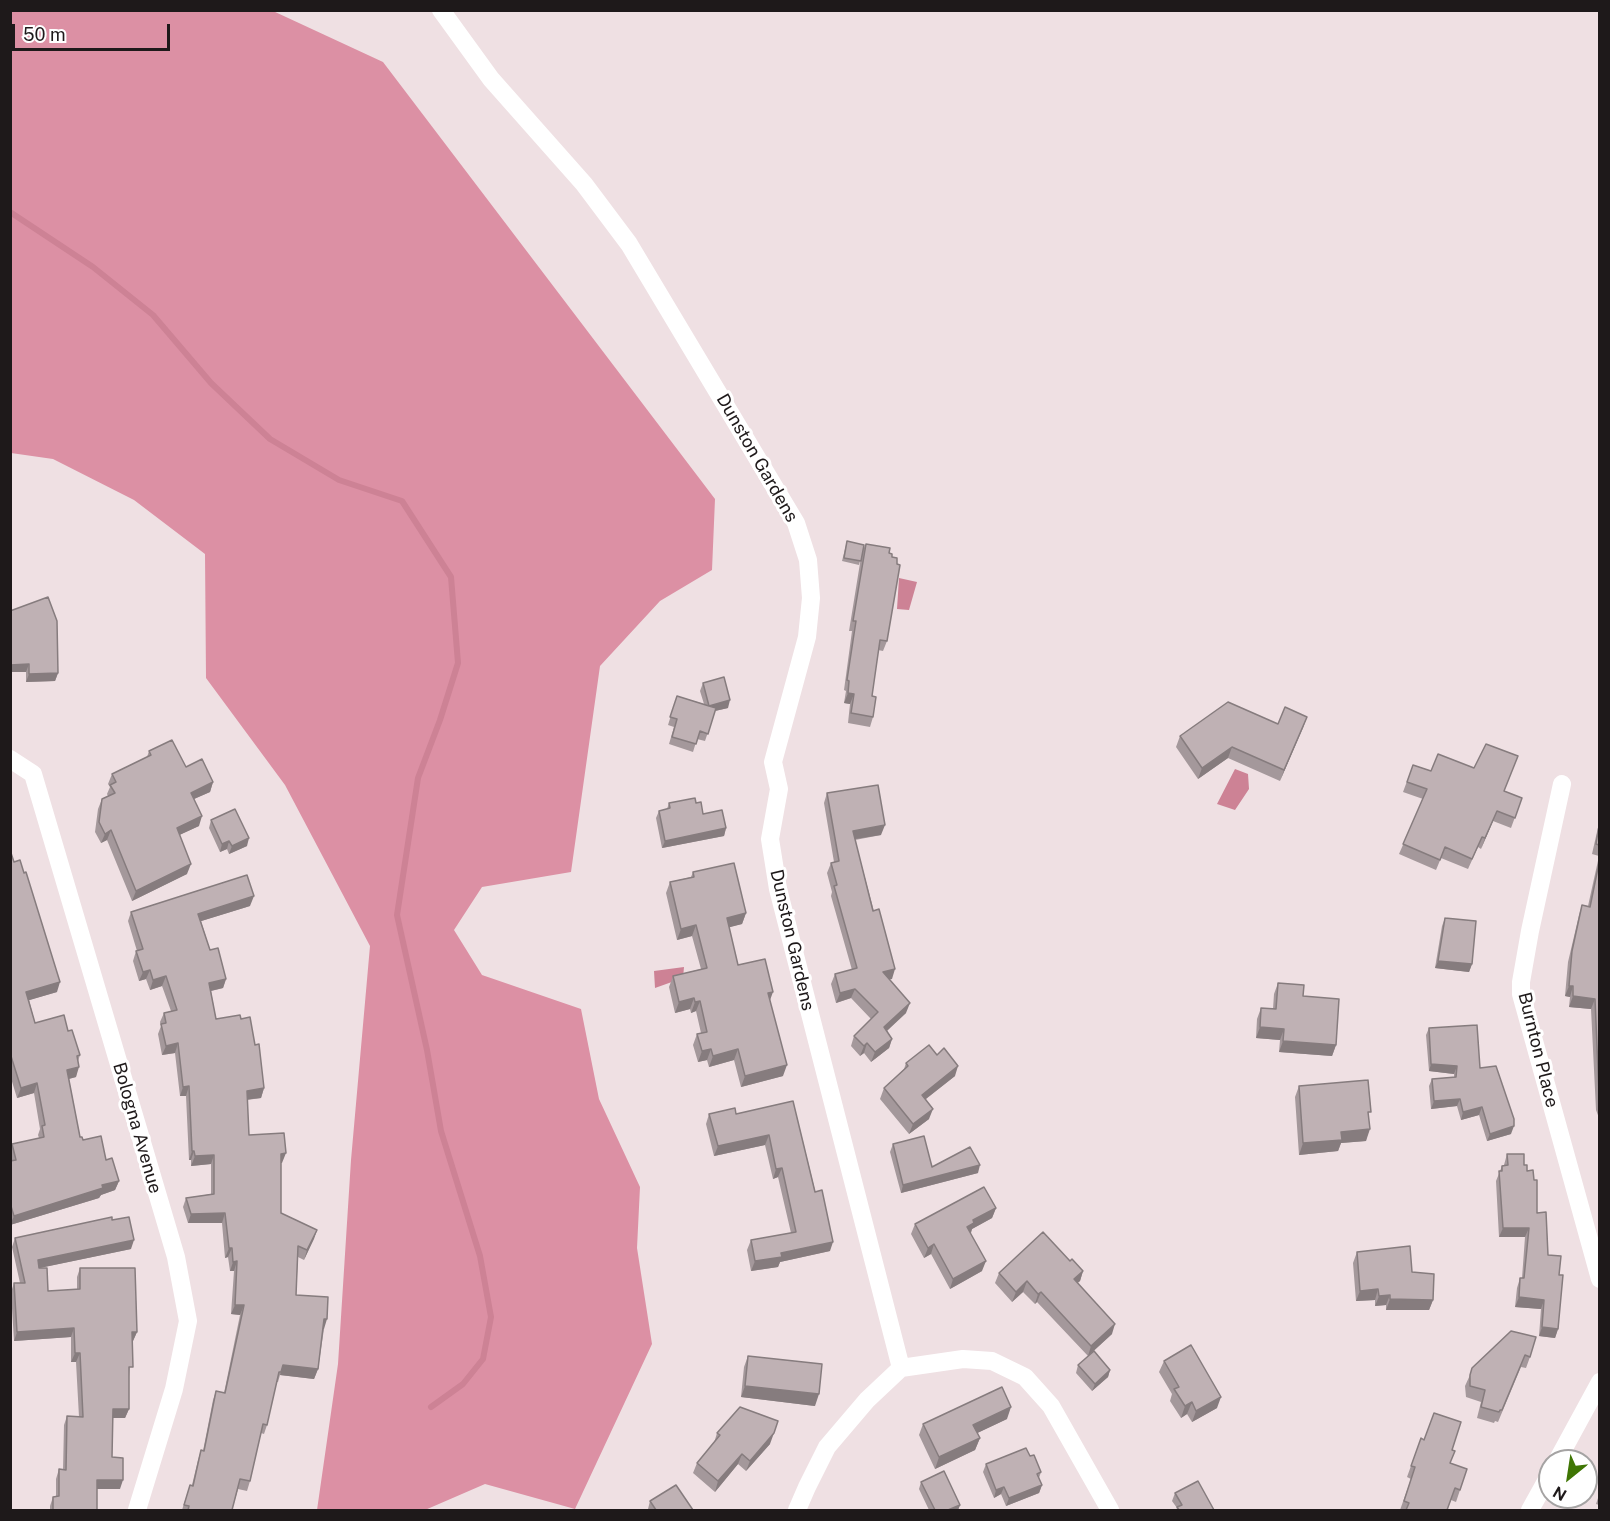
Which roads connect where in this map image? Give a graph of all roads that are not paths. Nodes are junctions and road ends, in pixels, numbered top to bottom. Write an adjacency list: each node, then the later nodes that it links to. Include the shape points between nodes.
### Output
1 (441, 10): 5 (street, Dunston Gardens, via 491,79 584,184 629,244 796,523 808,560 811,598 807,637 773,762 779,789 770,839 778,890)
2 (10, 759): 9 (street, Bologna Avenue, via 33,774 176,1257 188,1321 174,1389)
3 (1562, 784): 4 (street, Burnton Place, via 1530,931 1521,994)
4 (1599, 1279)
5 (901, 1368): 10 (street, via 827,1447); 11 (street, via 963,1359 992,1361 1025,1377 1051,1406)
6 (1599, 1382): 7 (street)
7 (1563, 1449)
8 (1538, 1496): 12 (street)
9 (137, 1510)
10 (797, 1510)
11 (1110, 1510)
12 (1530, 1510)

